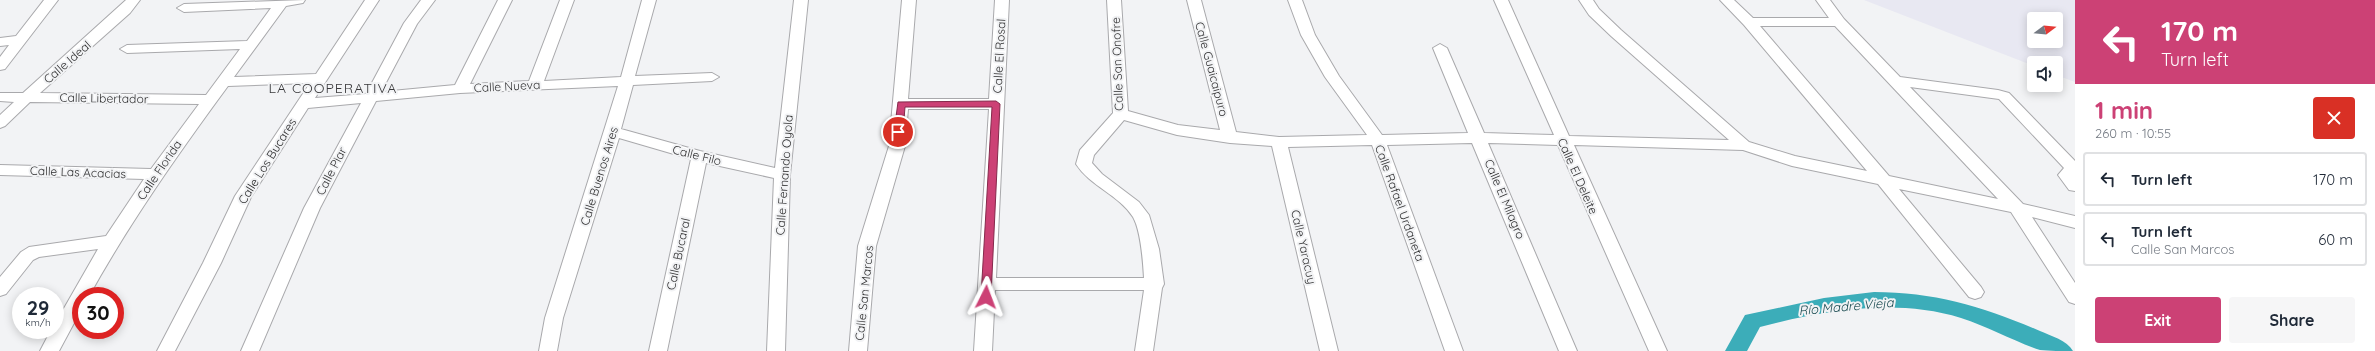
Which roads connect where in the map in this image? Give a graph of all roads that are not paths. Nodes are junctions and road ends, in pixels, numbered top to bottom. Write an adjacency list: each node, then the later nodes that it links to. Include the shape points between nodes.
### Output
1 (51, 0): 22 (street)
2 (133, 0): 36 (street, Calle Ideal)
3 (288, 0): 19 (street, via 272,4); 24 (street, Calle Florida)
4 (372, 0): 29 (street, Calle Los Bucares)
5 (428, 0): 37 (street, Calle Piar, via 411,23)
6 (505, 0): 34 (street)
7 (567, 0): 33 (street)
8 (649, 0): 30 (street, Calle Buenos Aires)
9 (801, 0): 54 (street, Calle Fernando Oyola)
10 (909, 0): 40 (street, Calle San Marcos)
11 (1002, 0): 41 (street, Calle El Rosal)
12 (1114, 0): 42 (street, Calle San Onofre)
13 (1194, 0): 45 (street, Calle Guaicaipuro)
14 (1295, 0): 48 (street, Calle Rafael Urdaneta, via 1308,35 1329,71)
15 (1501, 0): 47 (street, Calle El Deleite)
16 (1586, 0): 50 (street, via 1594,12 1616,33)
17 (1727, 0): 20 (street)
18 (1823, 0): 21 (street)
19 (184, 8)
20 (1749, 22): 21 (street); 55 (street)
21 (1839, 22): 31 (street)
22 (21, 40): 23 (street); 27 (street)
23 (0, 42)
24 (250, 45): 26 (street); 32 (street, Calle Florida)
25 (1440, 48): 46 (street, Calle El Milagro)
26 (127, 49)
27 (0, 66)
28 (712, 77): 30 (street, Calle Nueva)
29 (320, 78): 32 (street); 39 (street, Calle Los Bucares)
30 (627, 80): 33 (street, Calle Nueva); 44 (street, Calle Buenos Aires)
31 (1895, 81): 56 (street, via 2004,96 2074,169 2066,175); 57 (street)
32 (222, 82): 38 (street, Calle Florida)
33 (535, 85): 34 (street, Calle Nueva)
34 (460, 89): 37 (street, Calle Nueva)
35 (0, 97): 36 (street, Calle Libertador)
36 (27, 97): 38 (street, Calle Libertador); 43 (street, Calle Ideal)
37 (369, 98): 39 (street, Calle Nueva); 67 (street, Calle Piar, via 312,208)
38 (208, 100): 53 (street, Calle Florida)
39 (303, 104): 66 (street, Calle Los Bucares, via 243,196 212,263)
40 (901, 104): 41 (street); 71 (street, Calle San Marcos, via 897,146 867,246)
41 (996, 104): 60 (street, Calle El Rosal)
42 (1121, 114): 45 (street, via 1177,130); 61 (street, Calle San Onofre, via 1086,154 1084,164 1092,175 1118,193 1139,214 1150,248)
43 (0, 123)
44 (613, 132): 51 (street, Calle Filo); 68 (street, Calle Buenos Aires, via 554,318)
45 (1230, 138): 49 (street)
46 (1479, 138): 47 (street); 48 (street); 76 (street, Calle El Milagro)
47 (1562, 139): 50 (street); 77 (street, Calle El Deleite)
48 (1378, 140): 49 (street); 75 (street, Calle Rafael Urdaneta)
49 (1279, 142): 74 (street, Calle Yaracuy)
50 (1744, 145): 55 (street, via 1792,161)
51 (699, 156): 54 (street, Calle Filo); 69 (street, Calle Bucaral)
52 (0, 170): 53 (street, Calle Las Acacias)
53 (155, 174): 59 (street, Calle Florida)
54 (782, 175): 70 (street, Calle Fernando Oyola)
55 (1885, 182): 57 (street); 63 (street)
56 (2075, 186)
57 (2017, 208): 58 (street); 64 (street)
58 (2075, 222)
59 (111, 241): 62 (street, via 35,251 27,256); 65 (street, Calle Florida)
60 (987, 284): 61 (street); 72 (street, Calle El Rosal)
61 (1154, 284): 73 (street, Calle San Onofre)
62 (0, 289)
63 (1975, 292)
64 (2075, 297)
65 (49, 351)
66 (166, 351)
67 (250, 351)
68 (548, 351)
69 (658, 351)
70 (776, 351)
71 (858, 351)
72 (983, 351)
73 (1144, 351)
74 (1329, 351)
75 (1454, 351)
76 (1568, 351)
77 (1658, 351)

